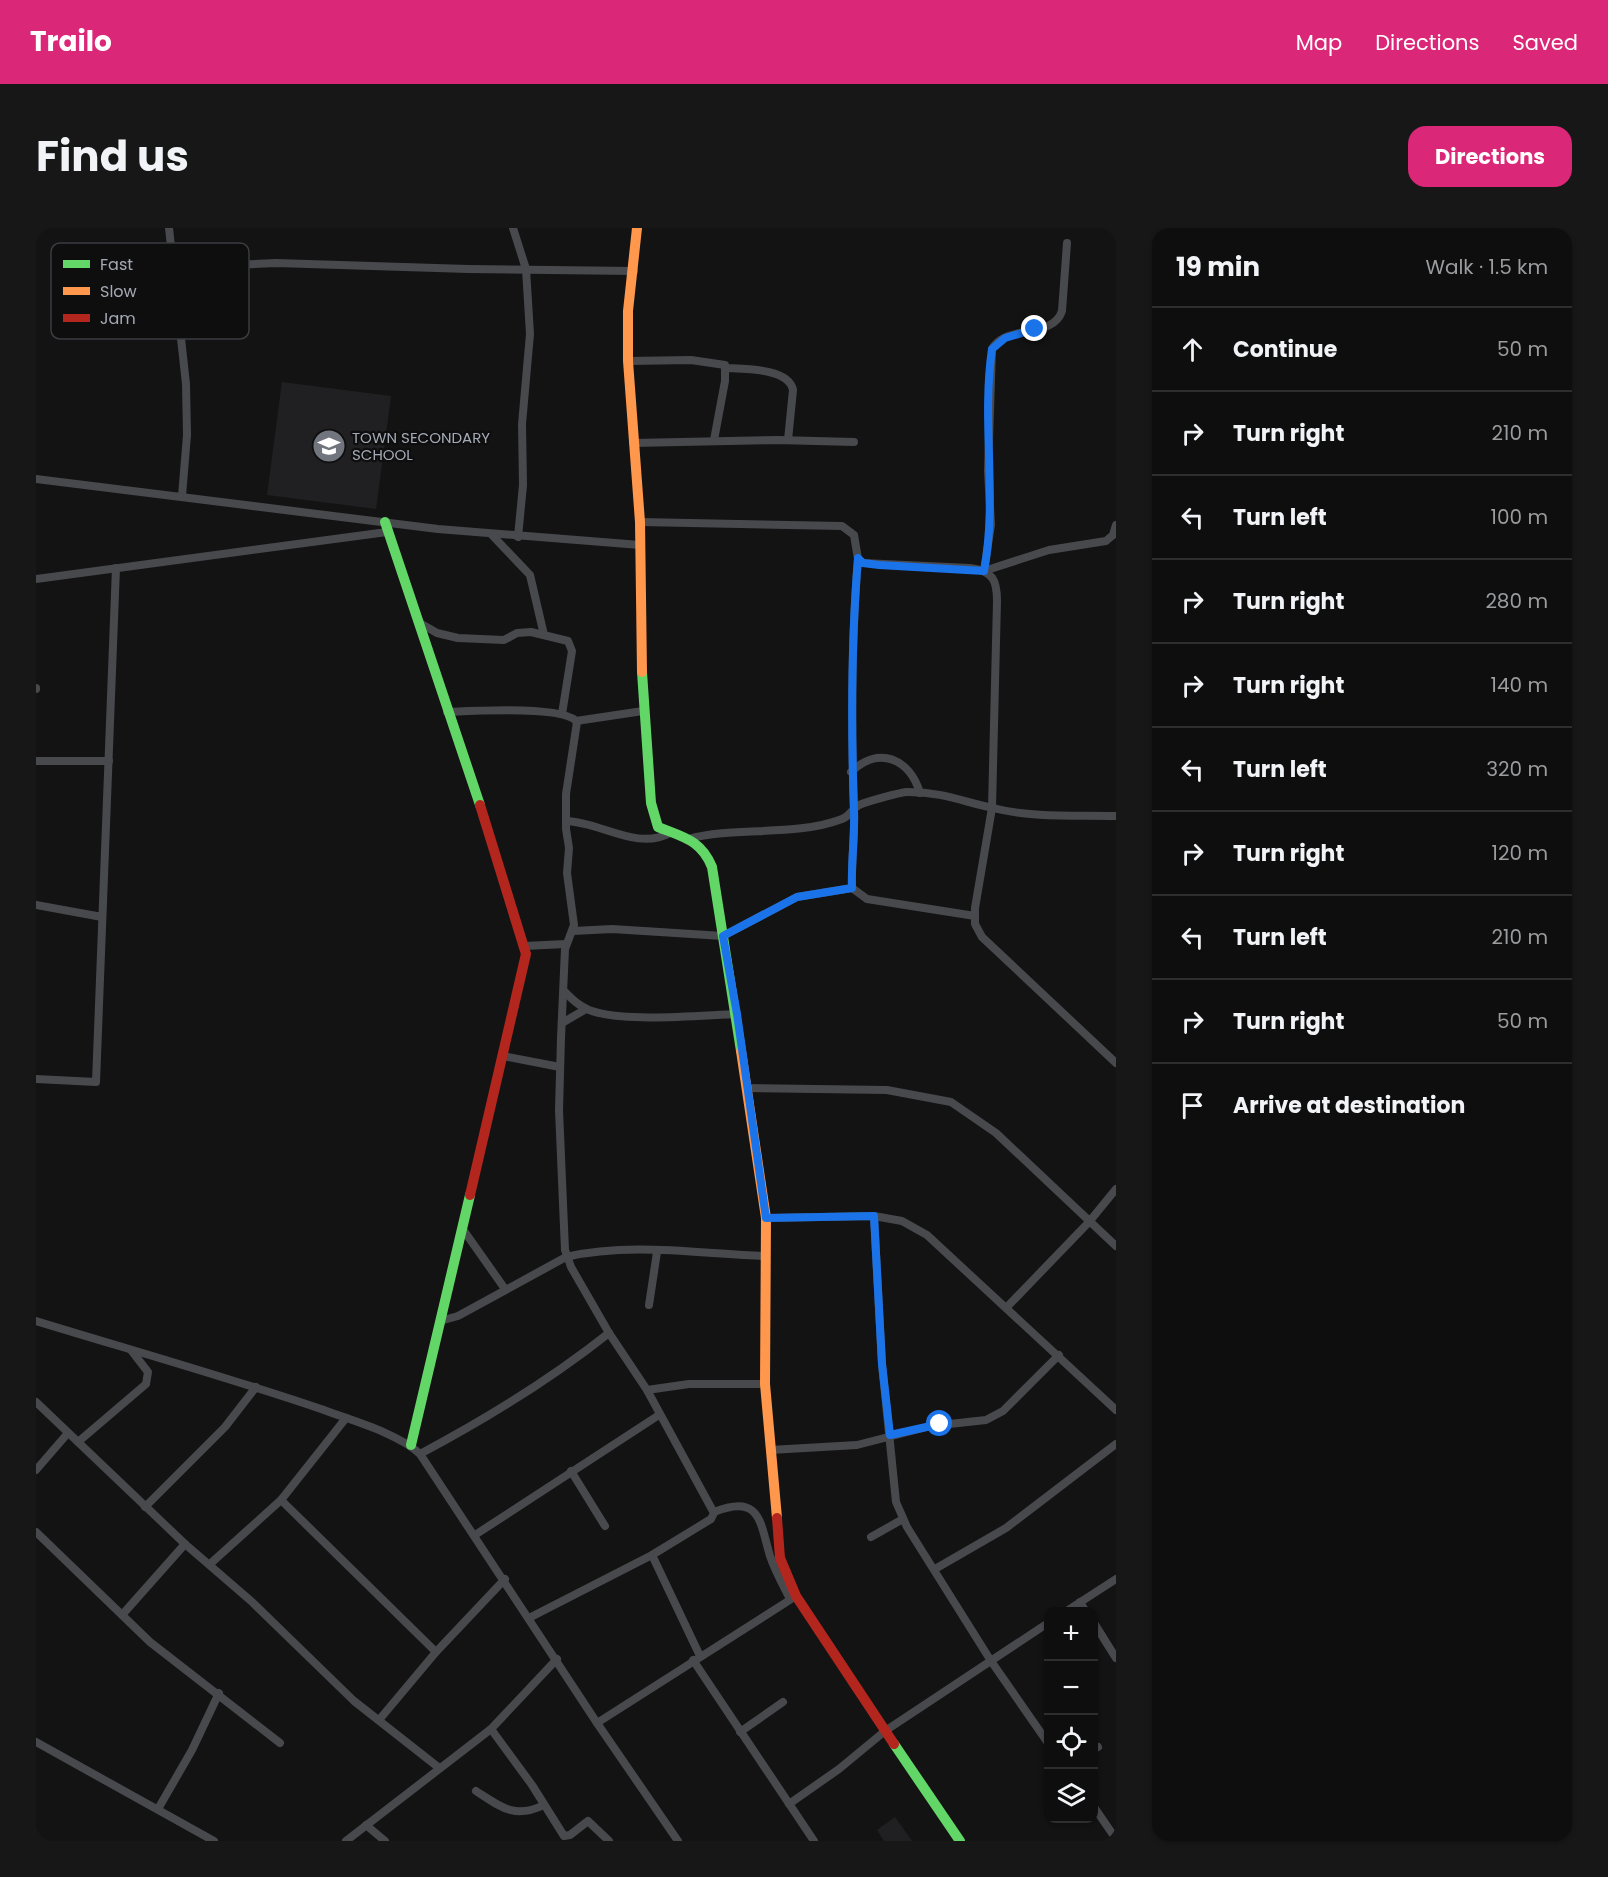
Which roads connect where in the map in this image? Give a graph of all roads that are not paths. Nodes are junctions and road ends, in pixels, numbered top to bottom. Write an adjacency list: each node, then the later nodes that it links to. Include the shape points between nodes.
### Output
1 (170, 228): 4 (street)
2 (513, 228): 7 (street)
3 (637, 228): 8 (street)
4 (172, 243)
5 (1067, 243): 26 (street, via 1062,311 1058,318 1046,326 1005,338 992,349 988,471 991,525)
6 (249, 264): 7 (street)
7 (526, 269): 8 (street); 22 (street, via 531,334 522,424 523,485)
8 (634, 271): 10 (street)
9 (181, 339): 17 (street, via 187,435)
10 (628, 361): 11 (street, via 714,362); 15 (street)
11 (726, 368): 12 (street); 13 (street, via 781,376 791,383 794,390)
12 (714, 440): 13 (street); 15 (street)
13 (788, 440): 14 (street)
14 (854, 442)
15 (633, 443): 18 (street)
16 (36, 479): 17 (street)
17 (182, 496): 20 (street)
18 (640, 522): 23 (street); 24 (street, via 842,526 855,537)
19 (1116, 525): 26 (street, via 1106,541 1049,550)
20 (386, 527): 21 (street); 25 (street); 28 (street)
21 (492, 535): 22 (street); 29 (street, via 531,575)
22 (518, 537): 23 (street)
23 (640, 545): 30 (street)
24 (858, 558): 26 (street, via 863,563 879,565); 36 (street)
25 (116, 568): 27 (street); 35 (street)
26 (984, 571): 38 (street, via 993,576 997,588)
27 (36, 579)
28 (417, 622): 29 (street, via 458,638 504,640 521,633); 31 (street)
29 (544, 635): 32 (street, via 568,641 572,646)
30 (643, 711): 33 (street); 42 (street, via 654,817 658,827)
31 (447, 712): 32 (street); 51 (street)
32 (562, 714): 33 (street)
33 (576, 721): 41 (street)
34 (36, 761): 35 (street)
35 (109, 761): 47 (street)
36 (851, 772): 37 (street, via 865,760 890,759 911,772); 39 (street)
37 (920, 794): 38 (street, via 949,795); 39 (street, via 903,792)
38 (992, 808): 40 (street); 46 (street)
39 (854, 810): 43 (street, via 845,818 826,823 740,834 713,832); 44 (street)
40 (1116, 816)
41 (566, 821): 42 (street, via 646,840); 48 (street)
42 (670, 833): 43 (street)
43 (688, 839): 49 (street, via 710,859)
44 (852, 888): 46 (street, via 867,899); 49 (street, via 797,897)
45 (36, 905): 47 (street)
46 (975, 916): 57 (street, via 982,937)
47 (102, 917): 59 (street, via 96,1082)
48 (573, 931): 49 (street, via 612,929); 50 (street)
49 (723, 936): 54 (street)
50 (566, 944): 51 (street); 52 (street)
51 (524, 946): 56 (street, via 524,969)
52 (564, 990): 53 (street); 55 (street)
53 (586, 1009): 54 (street, via 641,1016); 55 (street)
54 (737, 1014): 60 (street)
55 (562, 1023): 58 (street)
56 (503, 1056): 58 (street); 65 (street)
57 (1116, 1064)
58 (560, 1067): 69 (street)
59 (36, 1079)
60 (747, 1088): 63 (street); 64 (street, via 886,1090 951,1102 996,1133)
61 (1116, 1189): 64 (street)
62 (874, 1216): 63 (street); 72 (street, via 902,1221 927,1235); 86 (street)
63 (766, 1218): 68 (street)
64 (1089, 1222): 66 (street); 72 (street)
65 (462, 1228): 70 (street); 74 (street)
66 (1116, 1246)
67 (657, 1252): 68 (street); 69 (street); 71 (street)
68 (765, 1256): 78 (street)
69 (566, 1257): 70 (street); 75 (street)
70 (505, 1289): 74 (street, via 458,1316)
71 (649, 1305)
72 (1007, 1307): 77 (street)
73 (36, 1321): 76 (street)
74 (440, 1321): 89 (street)
75 (609, 1333): 80 (street); 91 (street, via 487,1417)
76 (131, 1350): 79 (street); 87 (street, via 148,1372 146,1383)
77 (1059, 1355): 82 (street); 86 (street, via 996,1416)
78 (765, 1384): 80 (street, via 689,1384); 90 (street)
79 (256, 1387): 84 (street); 95 (street, via 225,1427)
80 (647, 1390): 83 (street)
81 (36, 1402): 85 (street)
82 (1116, 1410)
83 (659, 1415): 93 (street); 96 (street)
84 (346, 1418): 89 (street); 94 (street)
85 (68, 1433): 87 (street); 92 (street)
86 (890, 1435): 90 (street, via 857,1444); 97 (street, via 894,1492)
87 (78, 1442): 95 (street)
88 (1116, 1444): 105 (street, via 1006,1528)
89 (411, 1445): 91 (street)
90 (770, 1450): 108 (street, via 778,1548)
91 (420, 1454): 100 (street)
92 (36, 1470)
93 (571, 1471): 98 (street); 100 (street)
94 (282, 1500): 104 (street); 116 (street)
95 (145, 1506): 102 (street)
96 (714, 1512): 103 (street, via 711,1519); 108 (street, via 743,1506 755,1512 762,1521 771,1558)
97 (903, 1519): 101 (street); 105 (street)
98 (605, 1526)
99 (36, 1532): 112 (street)
100 (475, 1534): 106 (street)
101 (871, 1537)
102 (184, 1544): 104 (street); 112 (street)
103 (652, 1555): 113 (street); 117 (street)
104 (210, 1564): 123 (street)
105 (934, 1569): 120 (street)
106 (505, 1579): 113 (street); 116 (street)
107 (1116, 1579): 109 (street)
108 (793, 1598): 117 (street); 126 (street)
109 (1080, 1602): 110 (street); 111 (street)
110 (1072, 1607)
111 (1083, 1607)
112 (122, 1615): 121 (street, via 150,1642)
113 (529, 1618): 119 (street)
114 (1044, 1626): 120 (street)
115 (1098, 1629): 118 (street)
116 (436, 1652): 123 (street)
117 (696, 1658): 124 (street); 127 (street)
118 (1116, 1658)
119 (557, 1659): 124 (street); 125 (street)
120 (991, 1661): 126 (street); 128 (street)
121 (219, 1693): 130 (street); 135 (street)
122 (783, 1702): 127 (street)
123 (379, 1720): 131 (street)
124 (597, 1723): 143 (street)
125 (491, 1728): 131 (street); 133 (street)
126 (885, 1731): 134 (street); 145 (street)
127 (740, 1732): 134 (street)
128 (1044, 1737)
129 (36, 1742): 135 (street)
130 (280, 1743)
131 (438, 1767): 137 (street)
132 (476, 1791): 133 (street, via 522,1813)
133 (544, 1804): 142 (street, via 564,1836 588,1821)
134 (789, 1804): 144 (street)
135 (158, 1809): 139 (street)
136 (1098, 1813): 138 (street)
137 (366, 1825): 140 (street); 141 (street)
138 (1116, 1839)
139 (214, 1841)
140 (346, 1841)
141 (385, 1841)
142 (609, 1841)
143 (678, 1841)
144 (814, 1841)
145 (960, 1841)

